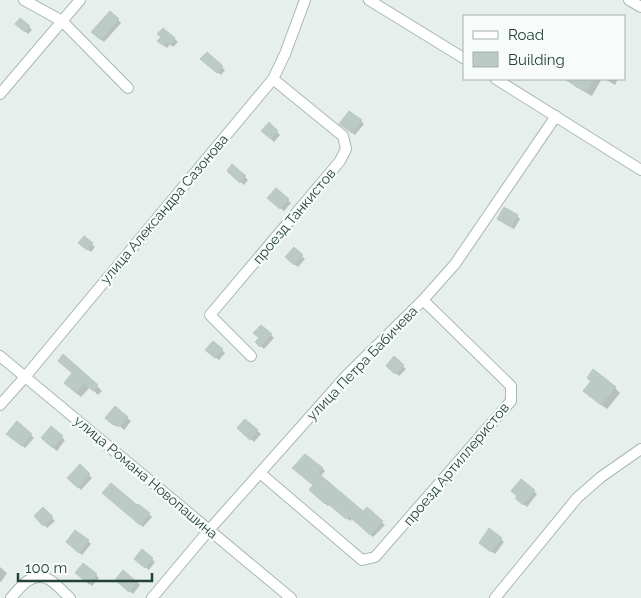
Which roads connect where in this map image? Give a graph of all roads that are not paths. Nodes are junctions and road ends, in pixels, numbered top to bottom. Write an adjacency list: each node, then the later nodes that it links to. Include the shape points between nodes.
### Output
1 (24, 0): 7 (street)
2 (80, 0): 7 (street)
3 (305, 0): 9 (street, улица Александра Сазонова)
4 (369, 0): 8 (street)
5 (629, 0): 6 (street)
6 (641, 7)
7 (62, 22): 11 (street); 12 (street)
8 (463, 58)
9 (273, 78): 17 (street, проезд Танкистов, via 343,136 346,149 340,161 210,315); 18 (street, улица Александра Сазонова)
10 (498, 80): 13 (street)
11 (128, 88)
12 (0, 94)
13 (556, 116): 14 (street); 15 (street, улица Петра Бабичева, via 455,264)
14 (641, 170)
15 (423, 300): 21 (street, улица Петра Бабичева, via 347,375); 21 (street, проезд Артиллеристов, via 511,386 511,401 375,557 362,560)
16 (0, 356): 18 (street, улица Романа Новопашина)
17 (251, 356)
18 (25, 377): 19 (street, улица Александра Сазонова); 22 (street, улица Романа Новопашина)
19 (0, 405)
20 (641, 449): 27 (street, via 577,498)
21 (260, 473): 22 (street, улица Петра Бабичева)
22 (209, 530): 25 (street, улица Петра Бабичева); 26 (street, улица Романа Новопашина)
23 (11, 598): 24 (street, via 29,580 41,578 48,579)
24 (70, 598)
25 (152, 598)
26 (291, 598)
27 (495, 598)

